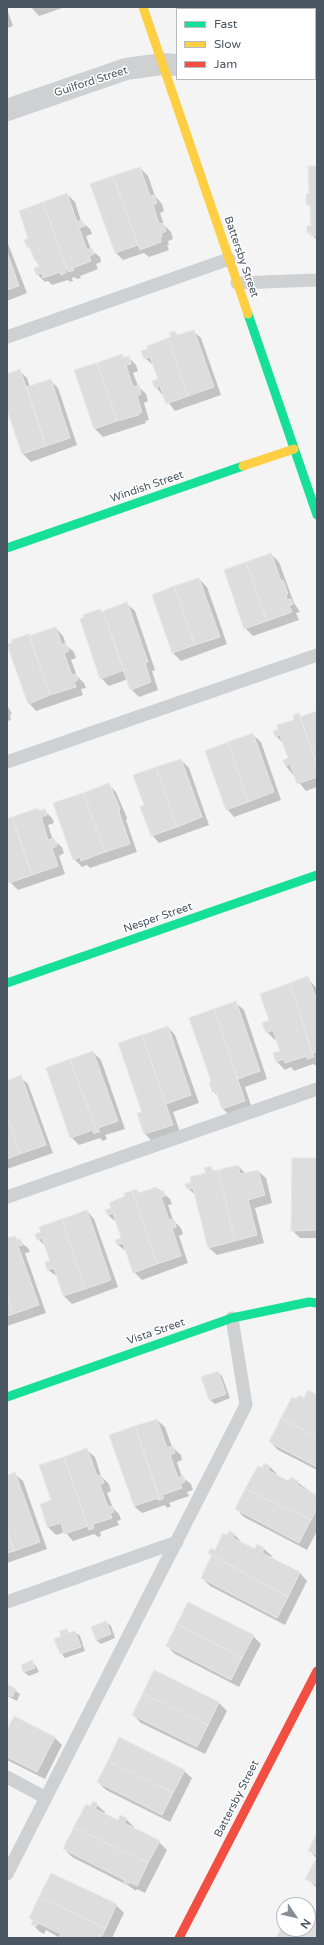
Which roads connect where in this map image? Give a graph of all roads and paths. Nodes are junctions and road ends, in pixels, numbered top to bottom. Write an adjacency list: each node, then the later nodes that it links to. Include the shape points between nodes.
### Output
1 (143, 7): 2 (street, Battersby Street)
2 (170, 64): 3 (street, Guilford Street, via 126,69); 4 (street, Battersby Street)
3 (7, 110)
4 (229, 260): 6 (street, Battersby Street); 7 (lane)
5 (317, 280): 6 (lane)
6 (237, 283): 8 (street, Battersby Street)
7 (7, 337)
8 (294, 449): 9 (street, Battersby Street); 10 (street, Windish Street)
9 (317, 515)
10 (7, 548)
11 (317, 655): 12 (lane)
12 (7, 762)
13 (317, 875): 14 (street, Nesper Street)
14 (7, 983)
15 (317, 1089): 16 (lane)
16 (7, 1197)
17 (317, 1303): 18 (street, Vista Street, via 309,1302)
18 (232, 1318): 19 (street, Vista Street); 20 (lane, via 246,1405)
19 (7, 1397)
20 (177, 1542): 21 (lane); 24 (lane)
21 (7, 1602)
22 (317, 1671): 26 (street, Battersby Street)
23 (7, 1776): 24 (lane)
24 (46, 1798): 25 (lane)
25 (7, 1874)
26 (179, 1938)

